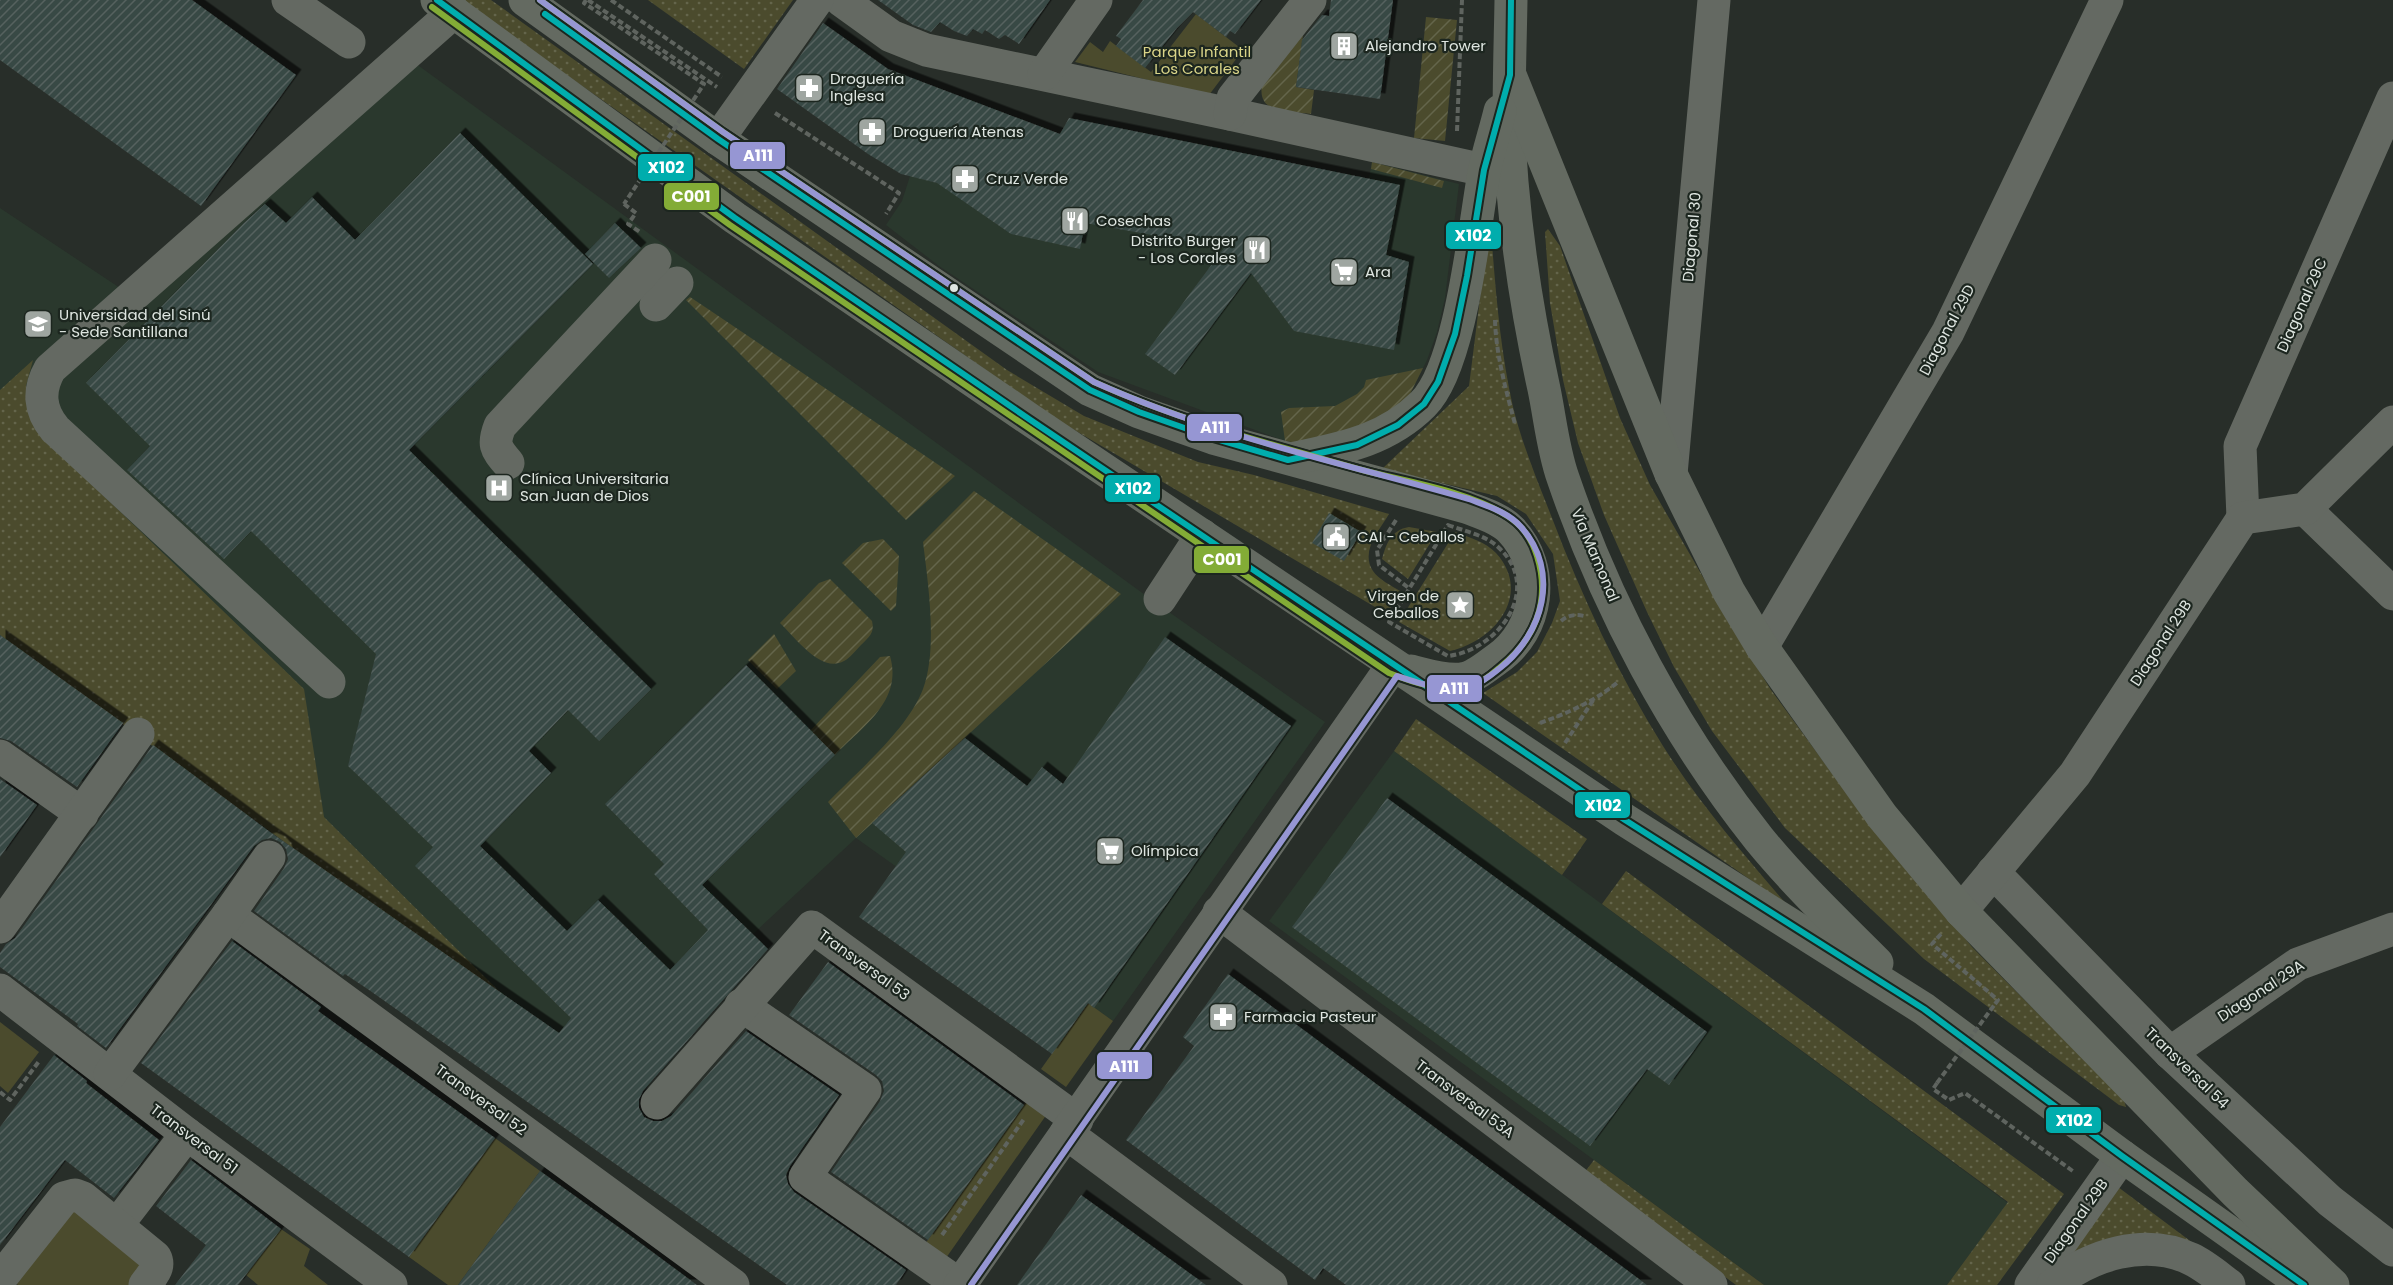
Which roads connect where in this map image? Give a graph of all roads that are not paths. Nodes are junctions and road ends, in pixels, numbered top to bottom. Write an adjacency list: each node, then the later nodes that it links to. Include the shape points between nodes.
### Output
1 (288, 0): 11 (street)
2 (525, 0): 16 (main road)
3 (817, 0): 16 (street)
4 (841, 0): 12 (street, via 891,36 926,50)
5 (1096, 0): 12 (street)
6 (1310, 0): 15 (street, via 1233,98)
7 (1511, 0): 13 (main road, Vía Mamonal)
8 (1714, 0): 22 (street, Diagonal 30)
9 (2108, 0): 28 (street, Diagonal 29D, via 1948,332)
10 (445, 6): 25 (main road, via 735,218); 30 (street, via 50,369 42,388 43,410 55,429)
11 (349, 42)
12 (1044, 74): 15 (street)
13 (1510, 75): 17 (main road, Vía Mamonal); 22 (main road)
14 (2393, 98): 24 (street, Diagonal 29C, via 2240,446)
15 (1230, 114): 17 (street)
16 (718, 139): 20 (main road, via 1090,390 1139,412)
17 (1498, 175): 20 (main road, via 1467,276 1449,356 1432,394 1398,424 1357,445); 43 (main road, Vía Mamonal, via 1522,273 1562,476 1645,668 1760,840)
18 (662, 283): 21 (street, via 500,426 495,440)
19 (2393, 422): 23 (street)
20 (1288, 460): 29 (main road, via 1466,507 1510,528 1524,546 1532,566 1534,602 1519,638 1503,655 1462,680 1431,677)
21 (508, 463)
22 (1671, 474): 28 (main road)
23 (2305, 509): 24 (street); 26 (street)
24 (2243, 518): 35 (street, Diagonal 29B, via 2075,774)
25 (1202, 535): 27 (street); 29 (main road)
26 (2393, 594)
27 (1160, 599)
28 (1762, 647): 36 (main road, via 1882,816)
29 (1393, 665): 37 (street); 43 (main road, via 1625,820)
30 (329, 682)
31 (138, 734): 33 (street)
32 (0, 756): 33 (street)
33 (82, 814): 39 (street)
34 (269, 856): 38 (street)
35 (1993, 872): 36 (street, Diagonal 29B); 44 (street, Transversal 54)
36 (1961, 911): 63 (main road, via 2235,1192)
37 (1219, 912): 47 (street); 58 (street, Transversal 53A)
38 (228, 915): 45 (street); 55 (street, Transversal 52)
39 (0, 927)
40 (2393, 929): 44 (street, Diagonal 29A, via 2298,964)
41 (0, 990): 45 (street, Transversal 51)
42 (741, 1005): 46 (street, Transversal 53); 47 (street, Transversal 53, via 812,927 1041,1095); 56 (street, via 865,1090 805,1177)
43 (1924, 1009): 49 (main road)
44 (2170, 1053): 51 (street, Transversal 54, via 2330,1201)
45 (110, 1074): 48 (street, Transversal 51)
46 (657, 1103)
47 (1071, 1126): 56 (street); 57 (street, Transversal 53)
48 (187, 1134): 50 (street); 54 (street, Transversal 51)
49 (2122, 1156): 59 (street, Diagonal 29B); 62 (main road)
50 (117, 1225): 52 (street, via 83,1198 64,1198); 53 (street, via 157,1260 157,1269)
51 (2393, 1250)
52 (1, 1282)
53 (145, 1285)
54 (391, 1285)
55 (733, 1285)
56 (960, 1285)
57 (1271, 1285)
58 (1711, 1285)
59 (2031, 1285)
60 (2052, 1285): 61 (street, via 2109,1254 2161,1250 2193,1260)
61 (2229, 1285)
62 (2304, 1285)
63 (2333, 1285)

